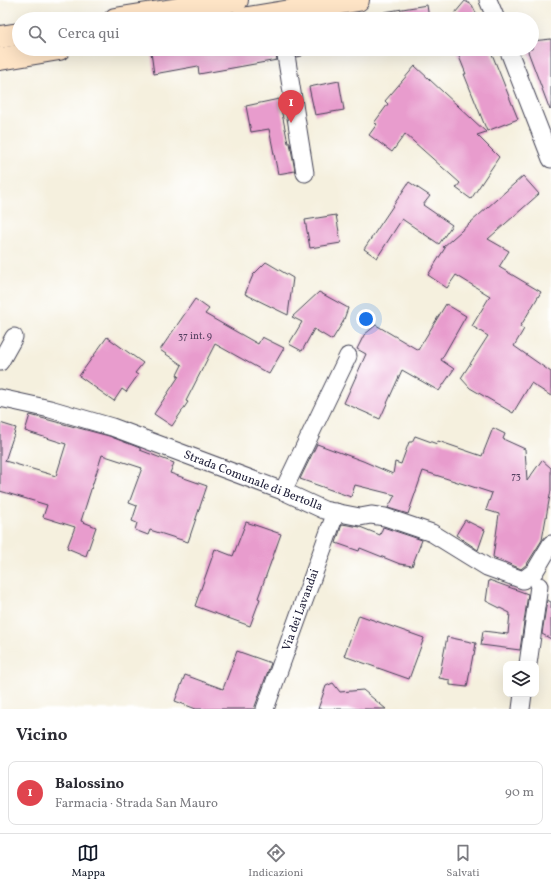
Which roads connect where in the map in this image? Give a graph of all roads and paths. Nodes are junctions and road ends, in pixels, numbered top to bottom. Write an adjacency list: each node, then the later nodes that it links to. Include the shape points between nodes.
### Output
1 (237, 0): 4 (main road)
2 (358, 0): 5 (main road)
3 (488, 0): 6 (street)
4 (160, 12)
5 (300, 12)
6 (493, 12)
7 (12, 35): 8 (main road)
8 (0, 37)
9 (18, 56): 12 (main road)
10 (287, 56): 14 (street)
11 (511, 56): 13 (street)
12 (0, 59)
13 (551, 159)
14 (305, 173)
15 (14, 337): 17 (street)
16 (348, 356): 19 (street, Strada Comunale di Bertolla)
17 (0, 362)
18 (0, 398): 19 (street, Strada Comunale di Bertolla, via 112,427)
19 (283, 491): 20 (street, Strada Comunale di Bertolla, via 324,510)
20 (336, 512): 22 (street, Strada Comunale di Bertolla, via 360,517 385,517 432,533 487,567); 26 (street, Via dei Lavandai)
21 (551, 544): 22 (street, via 535,571)
22 (523, 580): 23 (street, Strada Comunale di Bertolla)
23 (545, 589): 24 (street, Strada Comunale di Bertolla)
24 (529, 661)
25 (523, 697): 27 (street)
26 (266, 709)
27 (521, 709)

